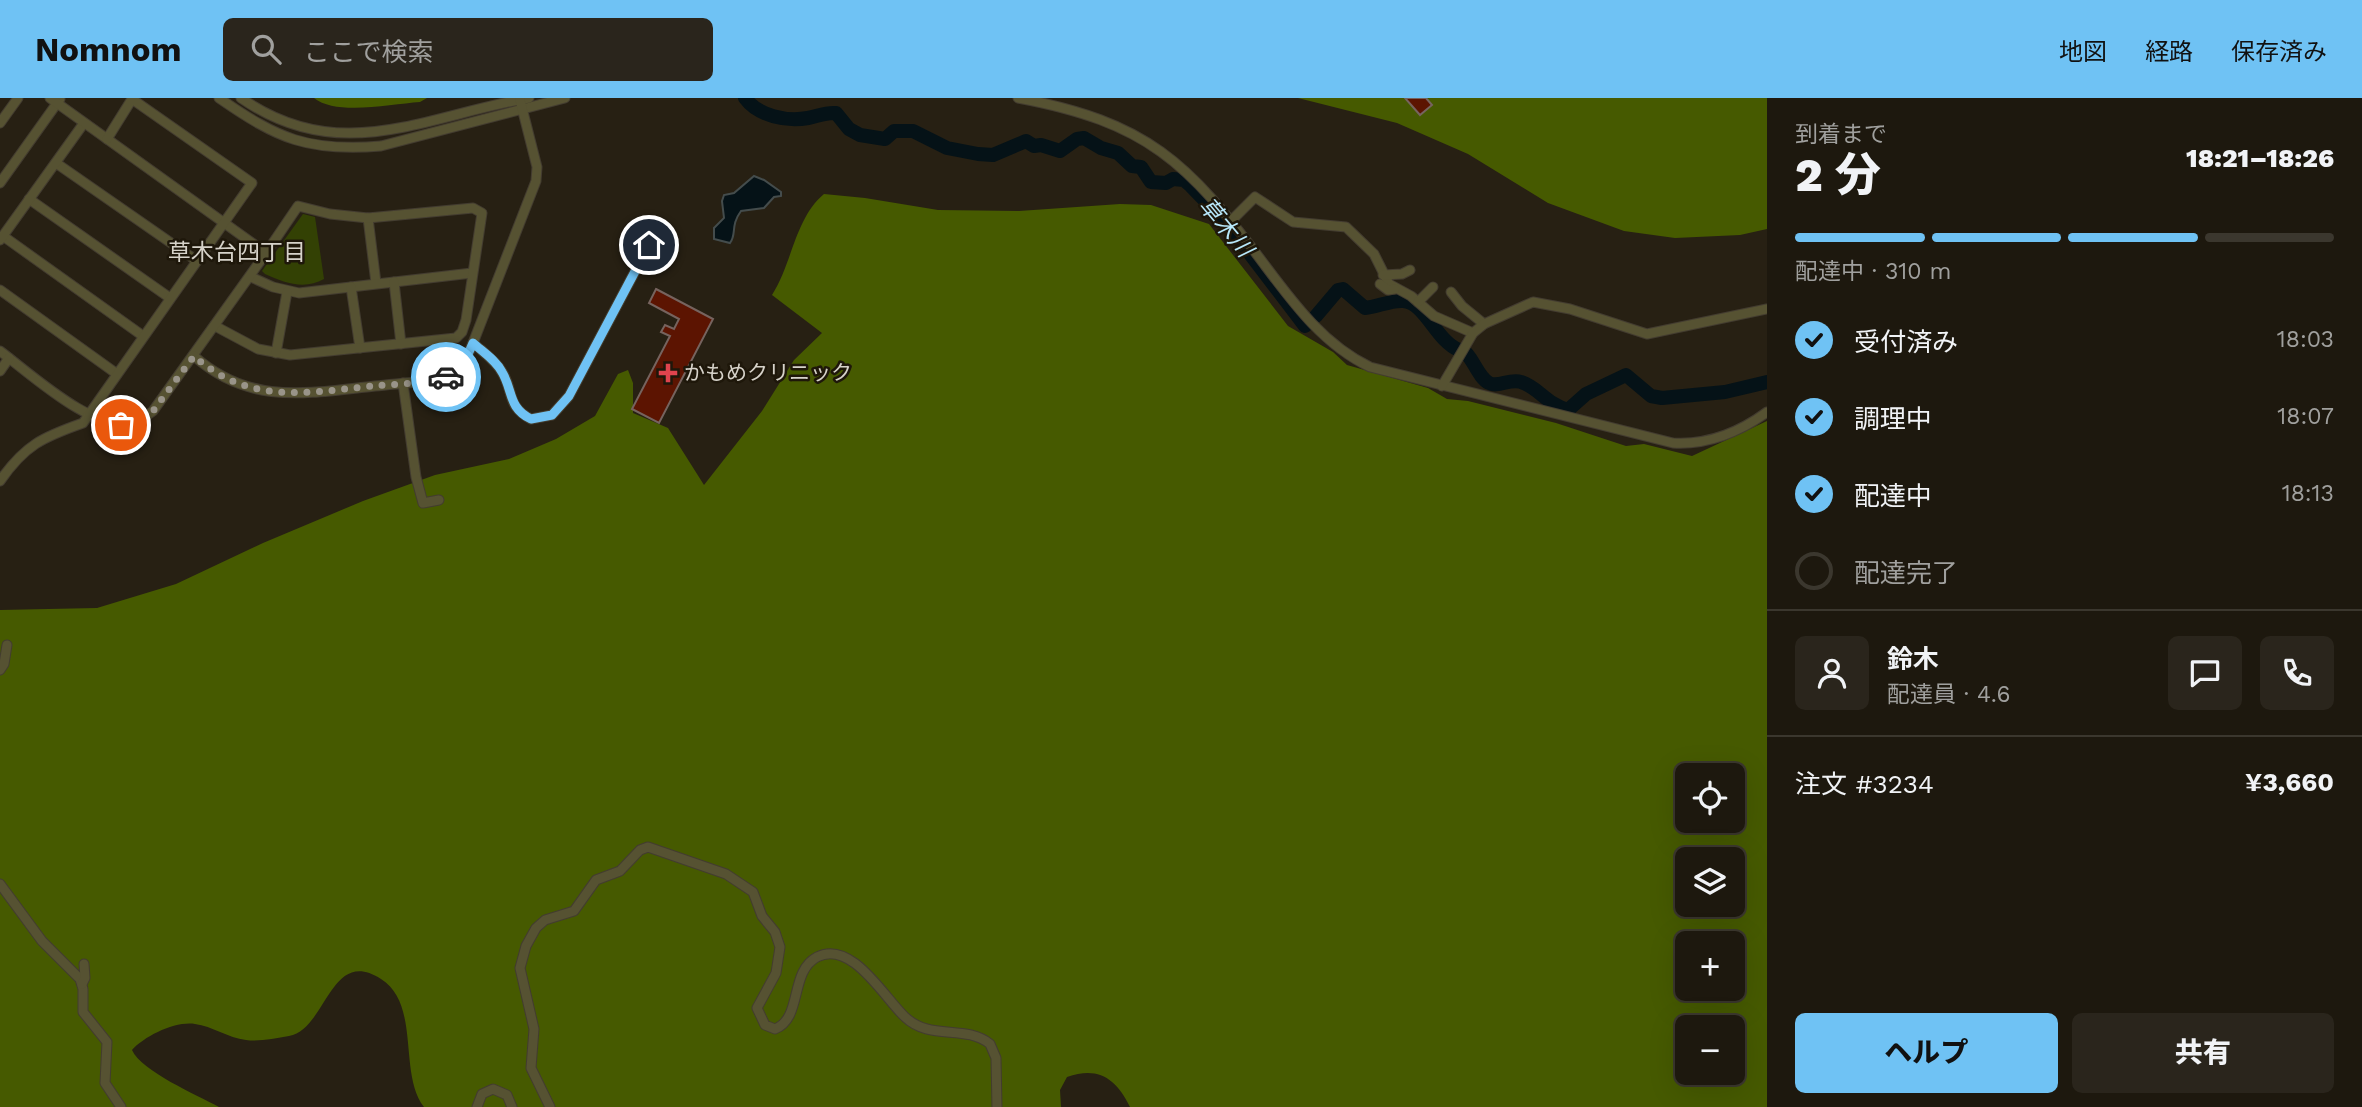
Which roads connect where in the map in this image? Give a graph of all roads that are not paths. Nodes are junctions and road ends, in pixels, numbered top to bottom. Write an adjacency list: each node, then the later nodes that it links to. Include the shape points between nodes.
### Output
1 (18, 98): 8 (street)
2 (219, 98): 7 (street, via 272,133 310,144 354,148 381,146)
3 (241, 98): 7 (street, via 285,123 344,135 382,132)
4 (565, 98): 7 (street)
5 (1018, 98): 16 (street, via 1076,110 1141,137 1181,166)
6 (56, 100): 9 (street); 12 (street)
7 (524, 102): 39 (street, via 536,181)
8 (0, 122)
9 (84, 123): 10 (street); 11 (street)
10 (107, 139): 15 (street); 15 (street, via 132,99 252,183)
11 (56, 163): 13 (street); 20 (street)
12 (0, 183)
13 (29, 199): 17 (street); 32 (street)
14 (368, 218): 19 (street, via 298,206); 22 (street, via 473,208 482,213); 26 (street)
15 (225, 222): 19 (street); 20 (street)
16 (1230, 222): 24 (street, via 1255,197 1293,222 1346,227 1374,254); 49 (street, via 1290,299 1334,345 1370,366)
17 (1, 238): 38 (street)
18 (649, 245): 39 (street, via 569,396 552,415 531,419 519,411 500,368)
19 (267, 253): 23 (street)
20 (197, 261): 32 (street)
21 (1410, 270): 24 (street)
22 (472, 273): 25 (street); 40 (street, via 462,332 456,338)
23 (251, 277): 30 (street); 36 (street)
24 (1382, 279): 33 (street)
25 (394, 282): 26 (street); 40 (street)
26 (376, 283): 27 (street)
27 (351, 287): 30 (street); 41 (street)
28 (1433, 287): 33 (street)
29 (0, 290): 47 (street)
30 (287, 292): 43 (street)
31 (1451, 292): 35 (street)
32 (170, 298): 38 (street)
33 (1418, 302): 37 (street, via 1433,316)
34 (1767, 309): 35 (street, via 1647,334 1533,302)
35 (1484, 324): 37 (street)
36 (215, 326): 43 (street, via 245,344); 44 (street)
37 (1473, 333): 49 (street)
38 (143, 335): 47 (street)
39 (473, 343): 48 (street, via 465,361 450,375)
40 (401, 344): 41 (street)
41 (360, 348): 43 (street, via 320,354)
42 (0, 351): 45 (street)
43 (276, 353)
44 (194, 356): 48 (street, via 246,386 292,395); 51 (street, via 153,411 137,423 121,425)
45 (9, 358): 46 (street); 51 (street)
46 (0, 371)
47 (117, 374): 51 (street)
48 (402, 383): 53 (street, via 423,503)
49 (1442, 386): 50 (street, via 1674,443 1715,439)
50 (1767, 412)
51 (89, 415): 52 (street, via 83,423 55,432 21,453)
52 (0, 481)
53 (439, 500)
54 (6, 645): 55 (street)
55 (0, 670)
56 (0, 884): 58 (street, via 42,942)
57 (84, 964): 58 (street)
58 (82, 984): 59 (street, via 83,1012 107,1042 106,1083)
59 (121, 1107)
60 (477, 1107): 61 (street, via 482,1094 493,1089 507,1095)
61 (512, 1107)
62 (550, 1107): 63 (street, via 531,1068 534,1029 520,968 527,946 545,920 574,911 596,880 620,871 640,850 652,848 726,874 753,892 780,947 776,973 757,1008 765,1025 775,1029 786,1021 800,978 811,961 839,956 862,968 912,1023 932,1032 970,1034 990,1044 996,1058)
63 (997, 1107)

